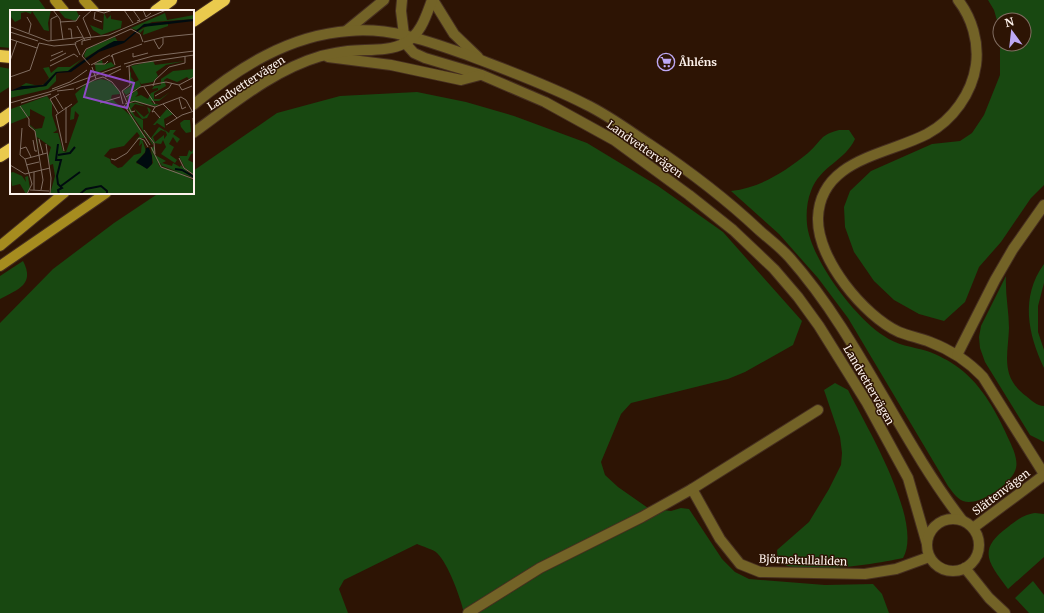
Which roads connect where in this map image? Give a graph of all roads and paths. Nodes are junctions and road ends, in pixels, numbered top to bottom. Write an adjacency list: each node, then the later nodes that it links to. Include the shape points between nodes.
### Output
1 (84, 0): 10 (main road)
2 (224, 0): 12 (highway)
3 (384, 0): 13 (street)
4 (402, 0): 15 (street)
5 (432, 0): 14 (street); 19 (street, via 454,34)
6 (958, 0): 34 (street, via 970,22 976,45 975,75 967,95 949,117 928,133 862,159 835,178 825,191 818,218 827,255 868,310 881,322 899,332)
7 (56, 1): 9 (main road)
8 (170, 1): 11 (highway)
9 (63, 10)
10 (93, 10)
11 (156, 10)
12 (194, 21)
13 (346, 31): 15 (street, Landvettervägen, via 368,30); 21 (street, Landvettervägen, via 314,37 281,48 260,57)
14 (414, 37): 15 (street); 19 (street, Landvettervägen)
15 (404, 39): 17 (street, via 381,50 348,51); 20 (street, via 414,53)
16 (0, 56): 18 (highway)
17 (322, 56): 20 (street, Landvettervägen, via 391,65 461,80); 26 (street, Landvettervägen, via 297,64 275,76)
18 (10, 57)
19 (485, 62): 38 (street, Landvettervägen, via 544,84 588,105 624,128 729,202 787,256 809,282 851,342 917,455 942,495)
20 (482, 75): 40 (street, Landvettervägen, via 545,102 614,140 690,195 733,230 774,269 820,326 867,403 908,478)
21 (230, 77): 22 (street); 23 (street)
22 (194, 95)
23 (194, 104)
24 (10, 114): 25 (highway)
25 (0, 121)
26 (194, 130)
27 (10, 150): 28 (highway)
28 (0, 156)
29 (63, 194): 32 (main road)
30 (105, 194): 33 (main road)
31 (1044, 205): 34 (street, via 995,280)
32 (0, 246)
33 (0, 266)
34 (957, 355): 36 (street, via 972,365 983,377)
35 (818, 410): 37 (street)
36 (1044, 474): 39 (street, Slättenvägen)
37 (692, 490): 41 (street, Björnekullaliden, via 720,539 740,564 760,572 865,574 896,569); 43 (street, via 540,568)
38 (962, 520): 39 (street); 40 (street, via 949,519 940,522 931,531)
39 (973, 528): 42 (street, via 979,540 978,550 972,562)
40 (927, 544): 41 (street)
41 (930, 556): 42 (street, via 936,565 945,570)
42 (965, 568): 44 (street)
43 (468, 613)
44 (1005, 613)

